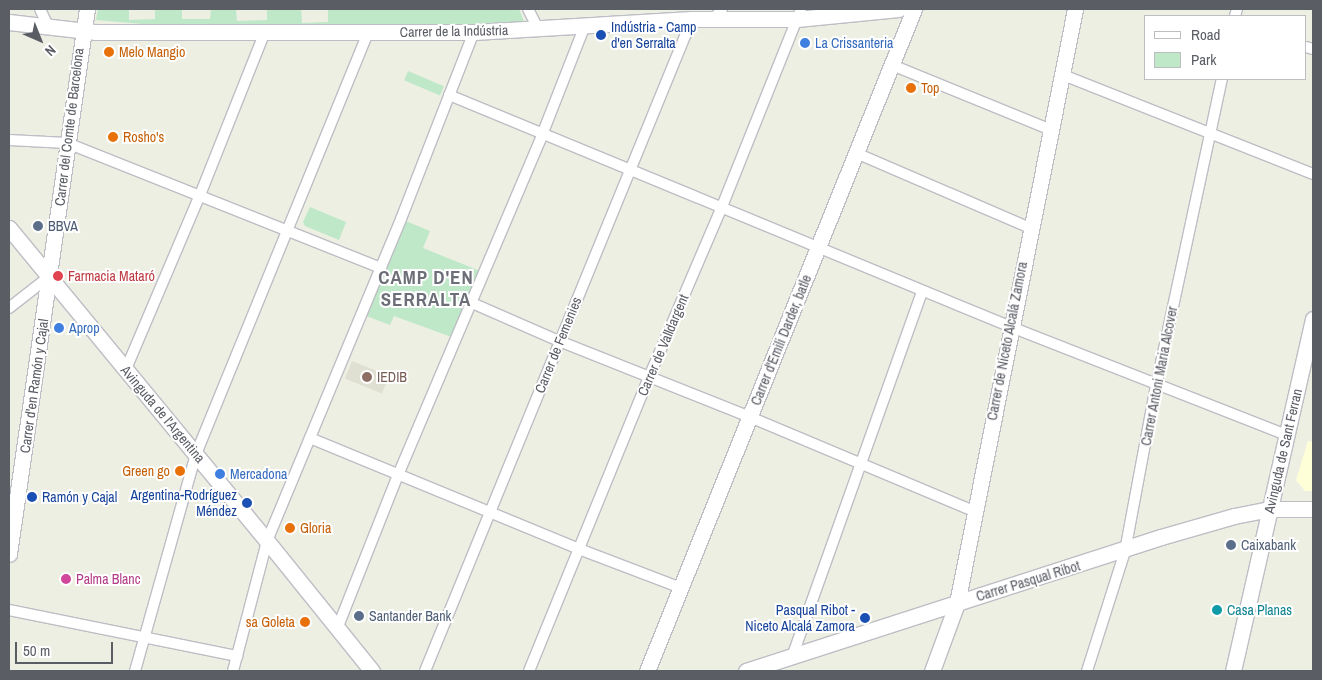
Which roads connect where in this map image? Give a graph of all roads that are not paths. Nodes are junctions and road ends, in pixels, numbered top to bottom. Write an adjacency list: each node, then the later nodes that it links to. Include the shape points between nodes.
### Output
1 (40, 9): 12 (street)
2 (87, 9): 14 (street, Carrer del Comte de Barcelona)
3 (528, 9): 13 (street)
4 (899, 9): 8 (street, Carrer de la Indústria)
5 (914, 9): 18 (street, Carrer d'Emili Darder, batle)
6 (1074, 9): 19 (street, Carrer de Niceto Alcalá Zamora)
7 (718, 14): 8 (street, Carrer de la Indústria); 9 (street, Carrer de la Indústria)
8 (799, 14): 31 (street, Carrer de Valldargent)
9 (692, 19): 11 (street, Carrer de la Indústria); 28 (street, Carrer de Femenies)
10 (9, 22): 12 (street, Carrer de la Indústria)
11 (585, 25): 13 (street, Carrer de la Indústria); 24 (street)
12 (48, 26): 14 (street, Carrer de la Indústria)
13 (538, 29): 17 (street, Carrer de la Indústria)
14 (82, 30): 15 (street, Carrer de la Indústria); 26 (street, Carrer del Comte de Barcelona)
15 (265, 32): 16 (street, Carrer de la Indústria); 30 (street)
16 (368, 32): 17 (street, Carrer de la Indústria); 34 (street)
17 (474, 32): 21 (street)
18 (892, 65): 22 (street); 27 (street, Carrer d'Emili Darder, batle)
19 (1063, 74): 22 (street, Carrer de Niceto Alcalá Zamora); 23 (street)
20 (1222, 80): 23 (street, Carrer Antoni Maria Alcover)
21 (449, 95): 24 (street); 36 (street)
22 (1051, 130): 33 (street, Carrer de Niceto Alcalá Zamora)
23 (1210, 134): 29 (street); 46 (street, Carrer Antoni Maria Alcover)
24 (542, 135): 28 (street); 39 (street)
25 (9, 140): 26 (street)
26 (67, 143): 30 (street); 37 (street, Carrer del Comte de Barcelona)
27 (856, 153): 33 (street); 35 (street, Carrer d'Emili Darder, batle)
28 (630, 170): 31 (street); 43 (street, Carrer de Femenies)
29 (1313, 174)
30 (200, 195): 34 (street); 44 (street)
31 (721, 209): 35 (street); 45 (street, Carrer de Valldargent)
32 (9, 228): 37 (street, Avinguda de l'Argentina)
33 (1030, 228): 42 (street, Carrer de Niceto Alcalá Zamora)
34 (288, 229): 36 (street); 50 (street)
35 (818, 247): 38 (street); 47 (street, Carrer d'Emili Darder, batle)
36 (381, 268): 49 (street)
37 (50, 276): 40 (street); 44 (street, Avinguda de l'Argentina); 60 (street, Carrer d'en Ramón y Cajal)
38 (922, 291): 42 (street); 51 (street)
39 (472, 303): 43 (street); 52 (street)
40 (9, 308)
41 (1313, 319): 48 (street, Avinguda de Sant Ferran)
42 (1011, 327): 46 (street); 55 (street, Carrer de Niceto Alcalá Zamora)
43 (559, 342): 45 (street); 56 (street, Carrer de Femenies)
44 (126, 369): 50 (street, Avinguda de l'Argentina)
45 (649, 377): 47 (street); 58 (street, Carrer de Valldargent)
46 (1156, 386): 48 (street); 59 (street, Carrer Antoni Maria Alcover)
47 (750, 417): 51 (street); 61 (street, Carrer d'Emili Darder, batle)
48 (1287, 435): 53 (street, Avinguda de Sant Ferran)
49 (310, 438): 52 (street); 57 (street)
50 (196, 454): 57 (street, Avinguda de l'Argentina); 65 (street)
51 (861, 465): 55 (street); 67 (street)
52 (398, 475): 56 (street); 64 (street)
53 (1270, 509): 54 (street, Carrer Pasqual Ribot); 59 (street, Carrer Pasqual Ribot, via 1234,516); 77 (street, Avinguda de Sant Ferran)
54 (1313, 509)
55 (974, 511): 62 (street, Carrer de Niceto Alcalá Zamora)
56 (492, 512): 58 (street); 71 (street, Carrer de Femenies)
57 (267, 541): 64 (street, Avinguda de l'Argentina); 66 (street)
58 (579, 549): 61 (street); 72 (street, Carrer de Valldargent)
59 (1125, 550): 62 (street, Carrer Pasqual Ribot); 76 (street, Carrer Antoni Maria Alcover)
60 (9, 554)
61 (681, 588): 73 (street, Carrer d'Emili Darder, batle)
62 (957, 603): 67 (street, Carrer Pasqual Ribot); 75 (street, Carrer de Niceto Alcalá Zamora)
63 (9, 610): 65 (street)
64 (337, 629): 70 (street, Avinguda de l'Argentina)
65 (144, 637): 66 (street); 68 (street)
66 (237, 656): 69 (street)
67 (792, 657): 74 (street, Carrer Pasqual Ribot)
68 (135, 671)
69 (233, 671)
70 (372, 671)
71 (425, 671)
72 (529, 671)
73 (648, 671)
74 (746, 671)
75 (932, 671)
76 (1087, 671)
77 (1233, 671)

